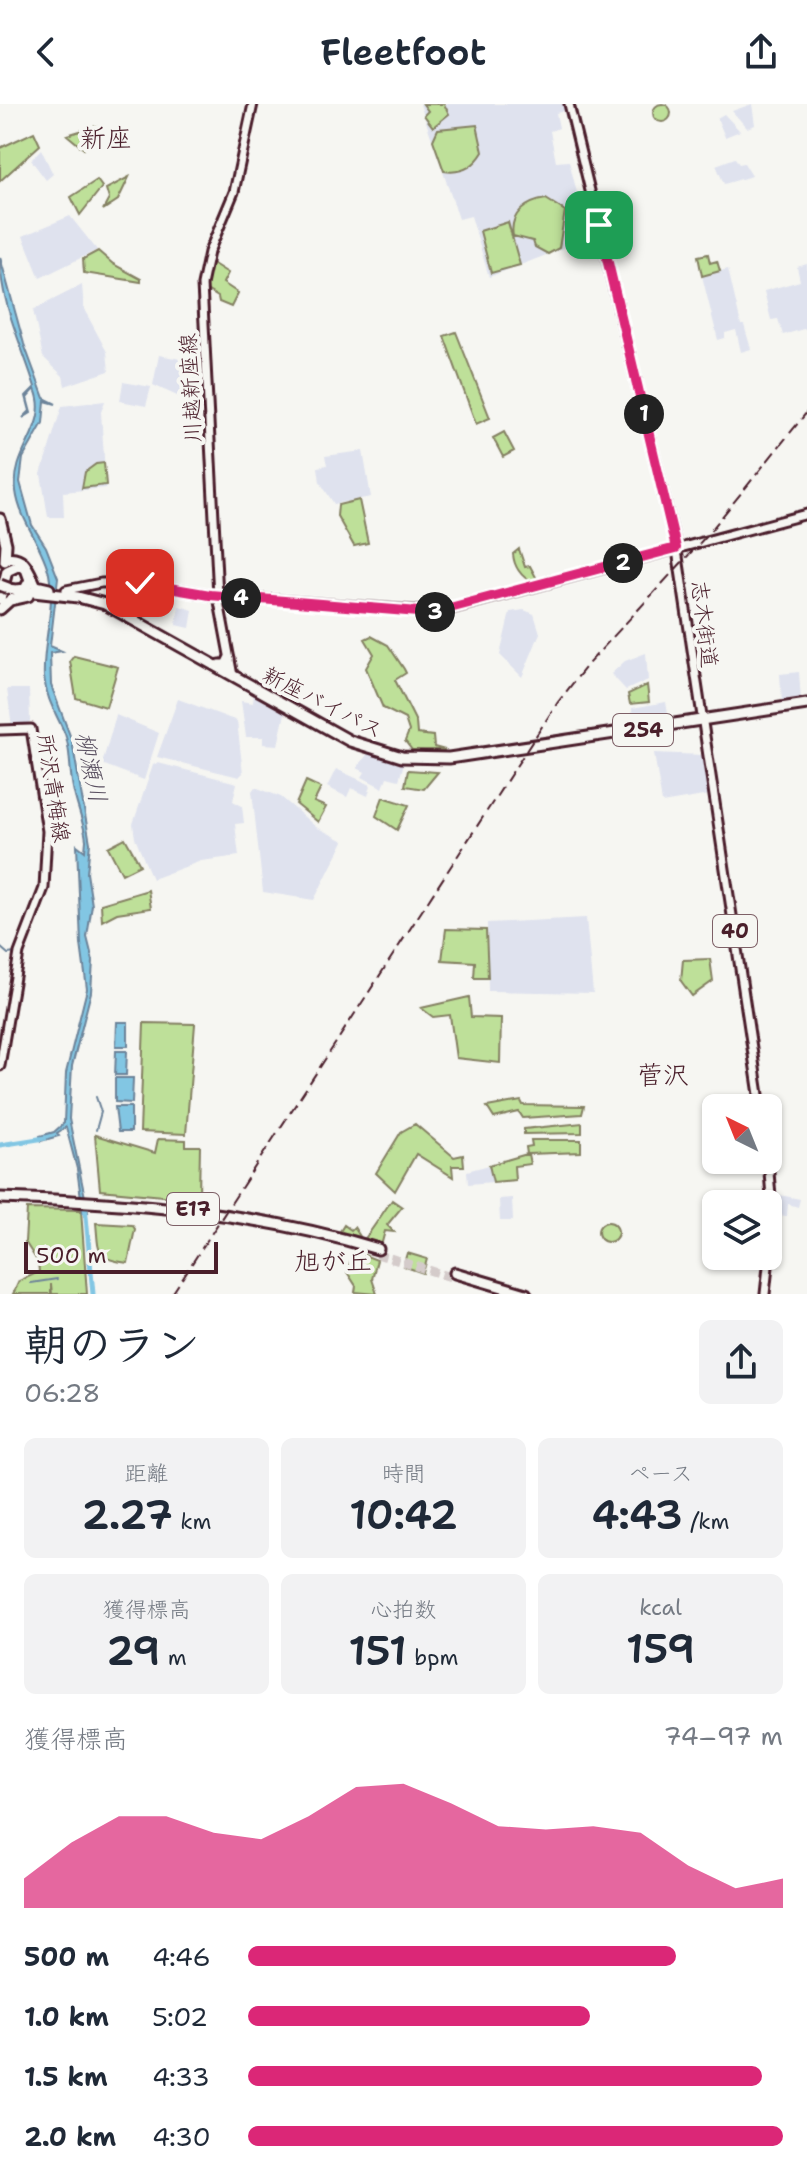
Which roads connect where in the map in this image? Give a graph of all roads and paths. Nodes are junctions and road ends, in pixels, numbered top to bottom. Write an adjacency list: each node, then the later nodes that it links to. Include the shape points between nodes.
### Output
1 (253, 104): 11 (main road, 川越新座線, via 234,192 209,252 202,285)
2 (569, 104): 6 (main road, 志木街道 / 40)
3 (807, 514): 6 (main road)
4 (0, 517): 7 (highway); 8 (highway)
5 (0, 532): 8 (highway)
6 (676, 548): 11 (main road, via 440,612); 19 (main road, 志木街道 / 40)
7 (17, 558): 8 (highway); 9 (highway, via 28,567)
8 (2, 563): 9 (highway)
9 (21, 589): 10 (highway, 新座バイパス / 254); 12 (highway, via 29,583 28,573 15,565 5,575); 13 (highway)
10 (65, 593): 11 (main road, via 89,584 136,582); 14 (highway, 新座バイパス / 254, via 96,598); 15 (highway, 新座バイパス / 254, via 113,607)
11 (218, 596): 14 (main road, 川越新座線)
12 (0, 599)
13 (0, 609)
14 (224, 662): 15 (highway, 新座バイパス / 254)
15 (232, 674): 17 (highway, 新座バイパス / 254); 19 (highway, 新座バイパス / 254, via 350,738 412,755 457,754)
16 (236, 690): 17 (highway, via 241,684)
17 (261, 692): 19 (highway, 新座バイパス / 254, via 364,747 422,759)
18 (807, 703): 19 (highway, 新座バイパス / 254)
19 (700, 720): 22 (main road, 志木街道 / 40)
20 (0, 730): 21 (main road, 所沢青梅線, via 31,729 48,836 42,895 19,953)
21 (0, 1066)
22 (759, 1094)
23 (769, 1174): 28 (main road, via 773,1221)
24 (0, 1200): 25 (highway, E17, via 112,1205 278,1225)
25 (377, 1252)
26 (507, 1294): 27 (highway, via 454,1276)
27 (526, 1294)
28 (765, 1294)

